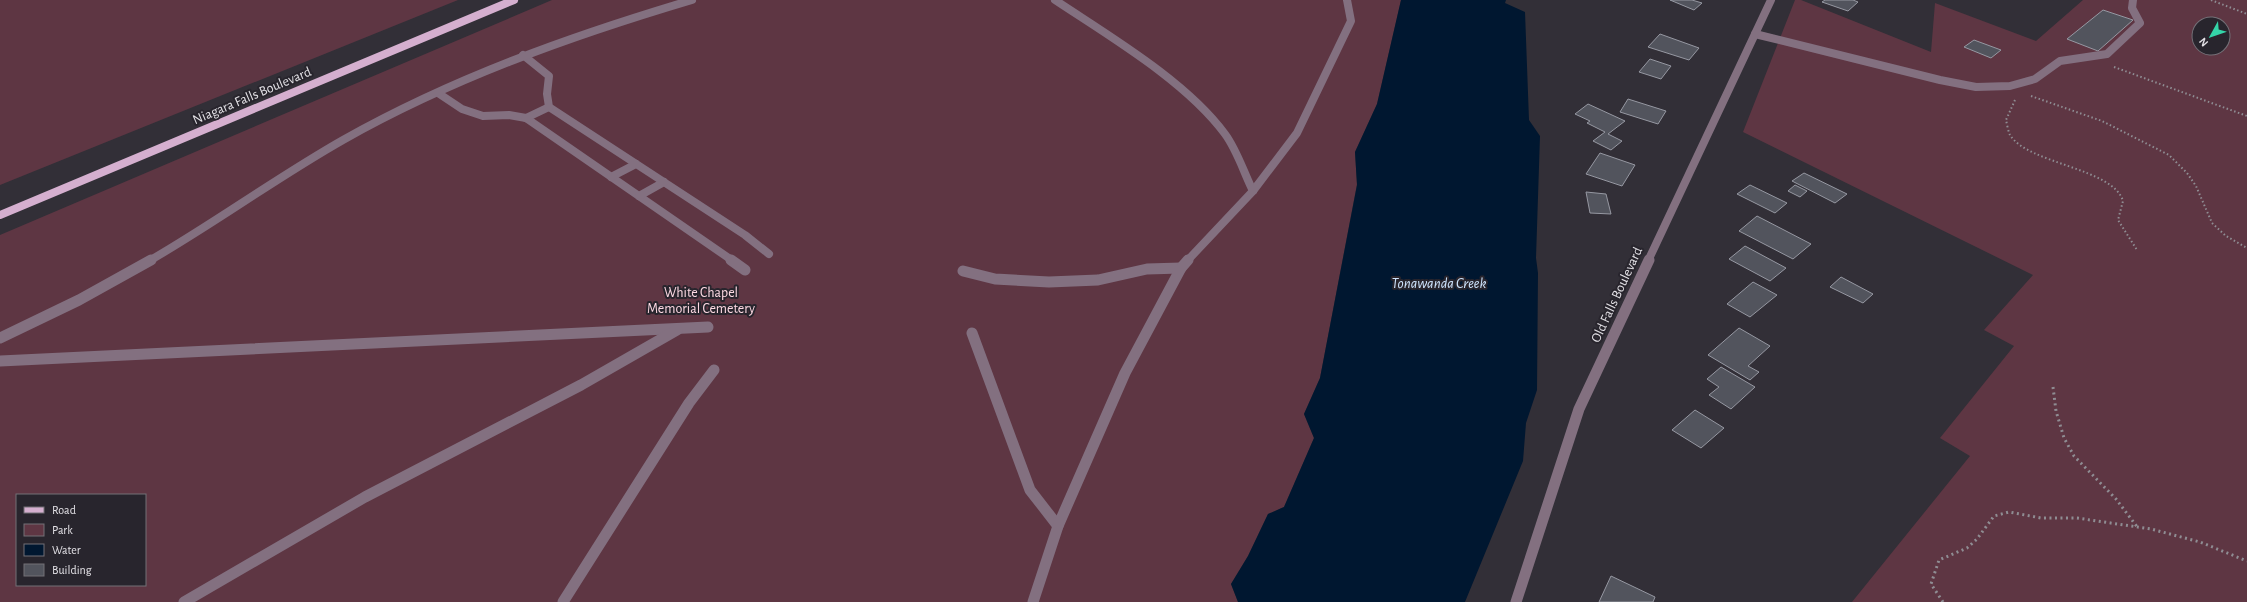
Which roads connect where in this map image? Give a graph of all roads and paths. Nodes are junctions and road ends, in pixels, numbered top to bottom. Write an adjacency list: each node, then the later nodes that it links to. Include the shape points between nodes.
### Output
1 (514, 0): 23 (main road, Niagara Falls Boulevard)
2 (692, 0): 10 (street, via 590,30)
3 (1055, 0): 21 (street, via 1144,59 1197,103 1225,134)
4 (1347, 0): 21 (street, via 1351,21 1297,133)
5 (2133, 0): 11 (street, via 2132,8 2140,22 2138,25 2107,54)
6 (2211, 0): 8 (path)
7 (1769, 5): 9 (street, Old Falls Boulevard)
8 (2247, 14)
9 (1755, 34): 12 (street, via 1940,80 1976,87); 43 (street, Old Falls Boulevard, via 1579,409)
10 (522, 55): 14 (street); 15 (street, via 549,76)
11 (2090, 58): 12 (street, via 2060,61 2035,80); 16 (path)
12 (2013, 85): 13 (path)
13 (2022, 90): 24 (path, via 2048,104 2102,121 2169,155 2196,186 2212,223 2226,236); 25 (path, via 2007,110 2005,118 2011,134 2028,150 2097,179 2120,193 2123,205 2118,220)
14 (438, 93): 17 (street, via 462,109 483,116 509,115); 33 (street, via 343,140 155,258 63,308)
15 (549, 107): 17 (street); 18 (street)
16 (2247, 116)
17 (526, 118): 19 (street)
18 (636, 164): 19 (street); 20 (street)
19 (611, 177): 22 (street)
20 (664, 182): 22 (street); 26 (street, via 745,235)
21 (1253, 191): 27 (street)
22 (640, 196): 28 (street)
23 (0, 215)
24 (2247, 248)
25 (2137, 250)
26 (769, 254)
27 (1181, 268): 29 (street, via 1147,269 1098,280 1049,282 995,279); 37 (street, via 1125,373)
28 (745, 270)
29 (963, 271)
30 (708, 327): 31 (street)
31 (679, 329): 34 (street); 40 (street, via 581,385 365,497)
32 (972, 333): 37 (street, via 1030,490)
33 (0, 338)
34 (0, 361)
35 (714, 370): 41 (street, via 689,404)
36 (2054, 387): 38 (path, via 2056,411 2064,438 2074,456 2116,499)
37 (1058, 526): 42 (street)
38 (2138, 528): 39 (path, via 2192,539); 44 (path, via 2094,520 2041,518 2009,511 1999,513 1989,520 1979,539 1967,548 1942,557 1935,565 1931,584)
39 (2247, 561)
40 (184, 602)
41 (563, 602)
42 (1033, 602)
43 (1516, 602)
44 (1942, 602)

